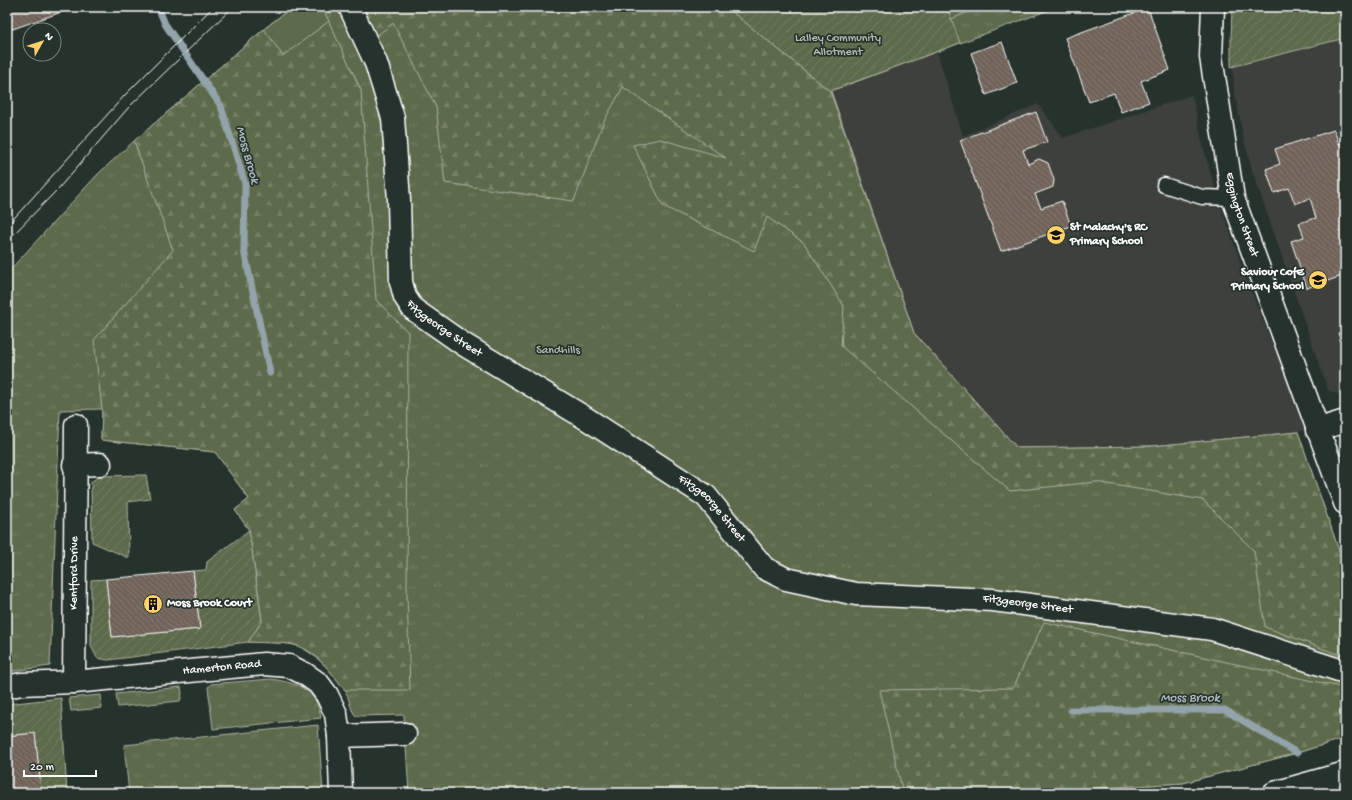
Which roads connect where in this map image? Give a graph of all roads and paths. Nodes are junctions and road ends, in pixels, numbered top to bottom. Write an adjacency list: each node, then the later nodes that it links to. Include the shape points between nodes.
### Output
1 (350, 7): 11 (main road, Fitzgeorge Street, via 376,63 393,118 401,282 405,297 413,309 462,344 587,419 706,496 764,568 786,579 856,594 993,600 1212,629)
2 (1213, 7): 4 (main road, Eggington Street, via 1211,57)
3 (1164, 185): 4 (lane, via 1202,197)
4 (1233, 198): 7 (main road, Eggington Street)
5 (1345, 421): 7 (main road)
6 (76, 425): 9 (main road, Kentford Drive)
7 (1317, 430): 10 (main road, Eggington Street)
8 (100, 464): 9 (main road)
9 (74, 465): 12 (main road, Kentford Drive)
10 (1345, 504)
11 (1345, 672)
12 (74, 682): 13 (main road, Hamerton Road); 15 (main road, Hamerton Road, via 264,664 290,666 318,683 328,695 336,714)
13 (7, 687)
14 (405, 734): 15 (main road)
15 (339, 736): 17 (main road, Hamerton Road)
16 (1345, 773): 18 (main road)
17 (341, 793)
18 (1274, 793)

